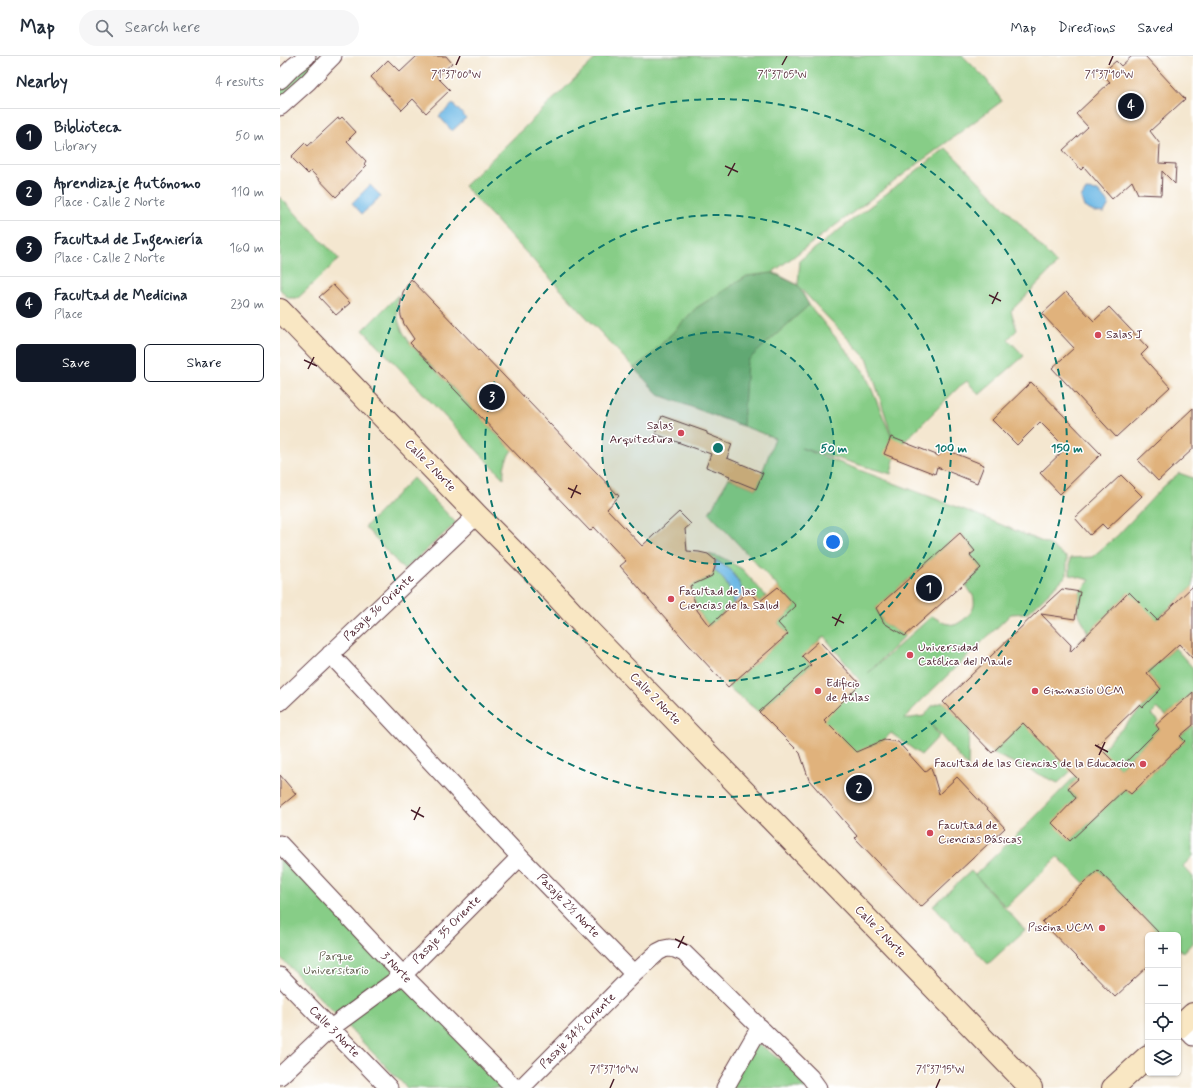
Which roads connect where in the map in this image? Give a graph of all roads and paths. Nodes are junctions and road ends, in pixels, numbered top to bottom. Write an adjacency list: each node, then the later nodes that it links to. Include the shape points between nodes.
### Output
1 (326, 58): 4 (street)
2 (295, 59): 3 (street); 4 (street)
3 (280, 80)
4 (308, 82): 5 (street)
5 (280, 107)
6 (280, 310): 7 (main road, Calle 2 Norte)
7 (477, 515): 8 (street, Pasaje 36 Oriente); 24 (main road, Calle 2 Norte)
8 (330, 654): 9 (street, Pasaje 36 Oriente); 11 (street, Pasaje 2½ Norte)
9 (280, 702)
10 (280, 844): 13 (street, 3 Norte)
11 (520, 857): 12 (street, Pasaje 2½ Norte); 13 (street, Pasaje 35 Oriente)
12 (634, 974): 15 (street, via 658,952 675,949 684,953); 21 (street, Pasaje 34½ Oriente)
13 (403, 975): 16 (street, Pasaje 35 Oriente); 20 (street, 3 Norte)
14 (280, 976): 16 (street, Calle 3 Norte)
15 (760, 1027): 22 (street); 23 (street)
16 (331, 1028): 18 (street, Pasaje 35 Oriente); 19 (street, Calle 3 Norte)
17 (1145, 1059): 25 (main road)
18 (280, 1076)
19 (389, 1088)
20 (516, 1088)
21 (521, 1088)
22 (725, 1088)
23 (818, 1088)
24 (1031, 1088)
25 (1113, 1088)

